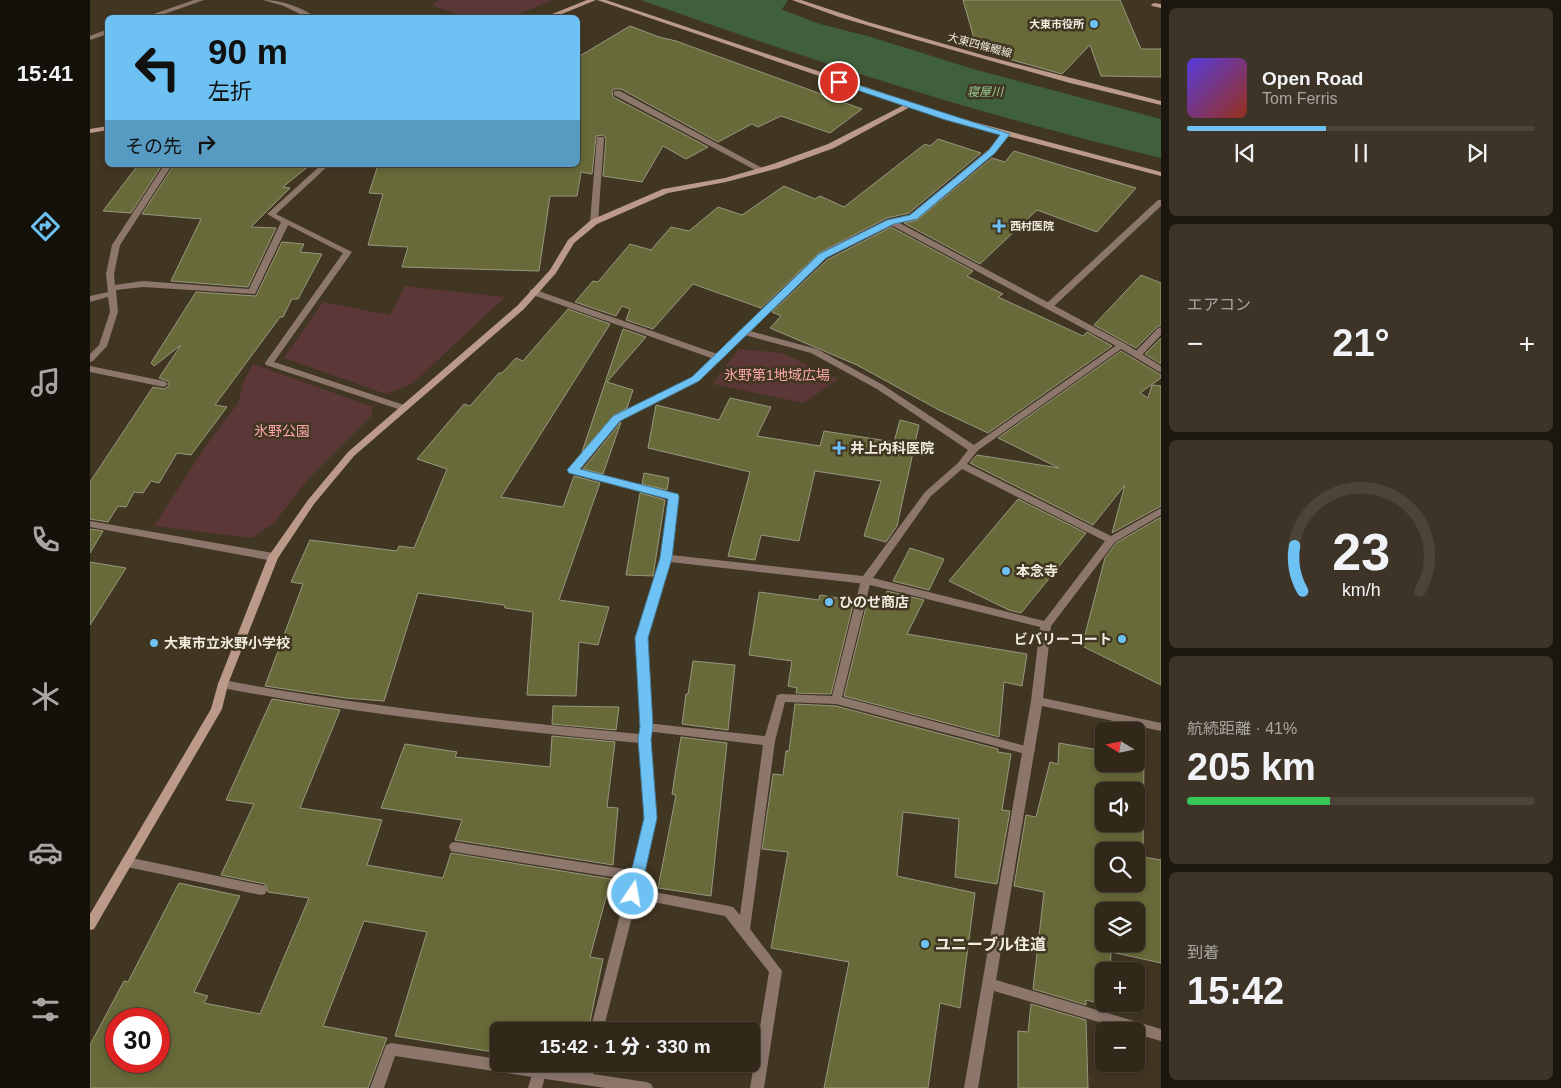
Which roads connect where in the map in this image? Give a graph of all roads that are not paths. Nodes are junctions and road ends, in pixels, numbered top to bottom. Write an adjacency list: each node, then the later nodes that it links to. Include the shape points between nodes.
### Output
1 (201, 0): 8 (street)
2 (266, 0): 9 (street)
3 (593, 0): 10 (street)
4 (600, 0): 15 (street)
5 (795, 0): 7 (street, 大東四條畷線)
6 (820, 0): 7 (street)
7 (825, 10): 14 (street, 大東四條畷線, via 1057,77)
8 (154, 15)
9 (308, 15)
10 (553, 15)
11 (105, 33): 12 (street)
12 (90, 38)
13 (617, 93): 22 (street)
14 (1161, 103)
15 (909, 105): 18 (street); 22 (street, via 831,146)
16 (105, 128): 17 (street)
17 (90, 131)
18 (1006, 134): 23 (street); 27 (street, via 992,152 913,217)
19 (600, 139): 26 (street)
20 (167, 167): 28 (street, via 116,245 110,274)
21 (323, 167): 25 (street, via 271,214)
22 (762, 170): 26 (street, via 666,191)
23 (1161, 174)
24 (1161, 202): 31 (street)
25 (286, 221): 28 (street, via 252,292 143,284); 41 (street, via 348,252 269,363)
26 (594, 222): 29 (street, via 570,242 553,271)
27 (891, 222): 31 (street); 33 (street, via 823,256)
28 (112, 291): 30 (street); 37 (street, via 112,320 103,346)
29 (533, 292): 36 (street); 41 (street, via 521,307)
30 (90, 299)
31 (1049, 306): 34 (street)
32 (1161, 330): 35 (street)
33 (743, 332): 36 (street); 42 (street, via 814,351 880,387)
34 (1121, 345): 35 (street); 42 (street)
35 (1137, 355): 39 (street)
36 (717, 357): 48 (street, via 695,379 617,419 573,470 674,497)
37 (90, 359)
38 (90, 369): 40 (street)
39 (1161, 370)
40 (164, 384)
41 (404, 408): 47 (street, via 351,454 311,502)
42 (974, 449): 43 (street)
43 (961, 465): 46 (street); 49 (street, via 928,494)
44 (1161, 511): 46 (street)
45 (90, 524): 47 (street)
46 (1111, 540): 50 (street)
47 (273, 557): 51 (street)
48 (666, 558): 49 (street); 55 (street, via 642,638)
49 (866, 580): 50 (street); 52 (street)
50 (1046, 625): 53 (street)
51 (223, 684): 55 (street, via 287,698 417,716); 59 (street, via 216,708)
52 (836, 700): 56 (street, via 781,698); 57 (street)
53 (1037, 701): 54 (street); 57 (street)
54 (1161, 727)
55 (645, 733): 56 (street); 60 (street, via 651,818)
56 (769, 742): 64 (street)
57 (1029, 751): 65 (street)
58 (455, 847): 60 (street)
59 (127, 862): 61 (street); 63 (street)
60 (637, 876): 62 (street)
61 (261, 890)
62 (633, 894): 64 (street, via 729,911); 66 (street)
63 (90, 925)
64 (744, 930): 75 (street, via 776,971)
65 (988, 983): 67 (street); 76 (street)
66 (599, 1022)
67 (1161, 1035)
68 (490, 1064): 72 (street, via 391,1048)
69 (539, 1072): 71 (street); 73 (street)
70 (587, 1072): 71 (street)
71 (585, 1078): 74 (street)
72 (377, 1088)
73 (535, 1088)
74 (646, 1088)
75 (757, 1088)
76 (971, 1088)

